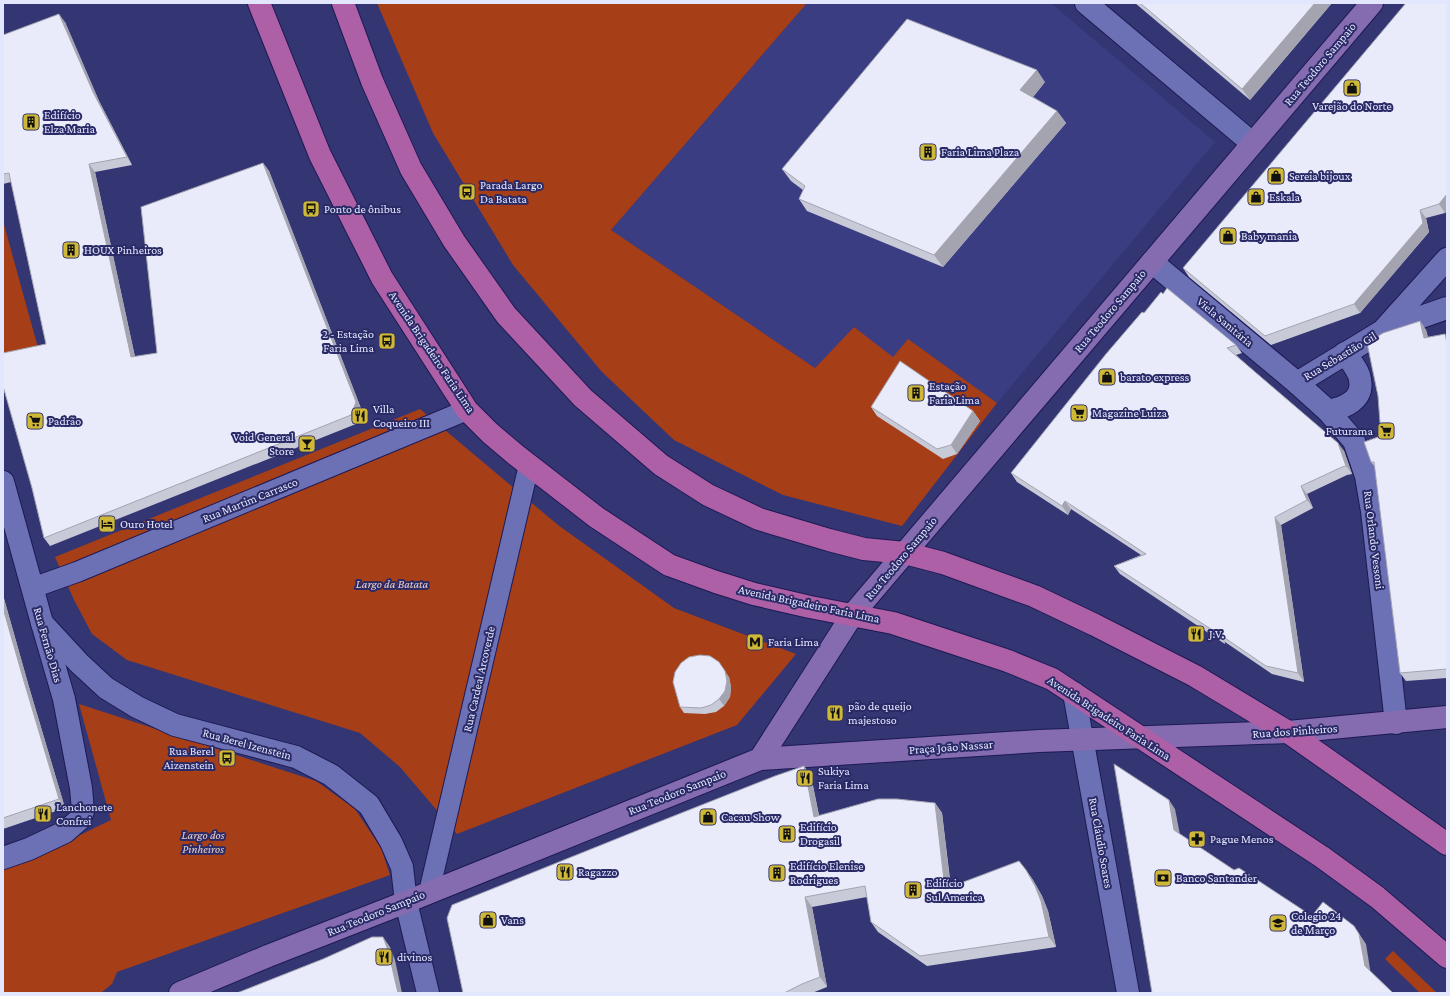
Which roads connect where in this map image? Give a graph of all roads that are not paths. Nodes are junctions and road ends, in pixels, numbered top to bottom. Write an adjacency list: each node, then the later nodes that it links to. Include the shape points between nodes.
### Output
1 (259, 3): 12 (highway, Avenida Brigadeiro Faria Lima, via 320,155 382,278)
2 (343, 3): 16 (highway, via 372,81 411,169 454,241 506,316 583,398 661,466 708,495 759,519 829,540 864,549)
3 (1086, 3): 5 (street)
4 (1372, 3): 5 (main road, Rua Teodoro Sampaio)
5 (1252, 143): 7 (main road, Rua Teodoro Sampaio)
6 (1447, 259): 9 (street, Rua Sebastião Gil)
7 (1152, 262): 11 (street, Viela Sanitária); 16 (main road, Rua Teodoro Sampaio)
8 (1447, 308): 9 (street, Rua Sebastião Gil)
9 (1384, 330): 10 (street, Rua Sebastião Gil)
10 (1345, 353): 11 (street, Rua Sebastião Gil); 13 (street, via 1358,372 1358,396 1346,407)
11 (1297, 383): 13 (street, Rua Orlando Vessoni)
12 (467, 410): 14 (highway, Avenida Brigadeiro Faria Lima); 17 (street, Rua Martim Carrasco, via 77,572)
13 (1328, 411): 22 (street, Rua Orlando Vessoni, via 1354,440 1366,476)
14 (529, 465): 18 (highway, Avenida Brigadeiro Faria Lima, via 596,517 669,565 754,594); 29 (street, Rua Cardeal Arcoverde)
15 (3, 482): 17 (street, Rua Fernão Dias)
16 (905, 553): 18 (main road, Rua Teodoro Sampaio); 23 (highway, via 943,563 1034,596 1196,676)
17 (32, 588): 19 (street, Rua Fernão Dias)
18 (853, 614): 20 (highway, Avenida Brigadeiro Faria Lima, via 893,622 1008,661 1052,679); 26 (main road, Rua Teodoro Sampaio)
19 (42, 623): 28 (street, Rua Fernão Dias, via 64,699 83,811 80,819 65,832); 30 (street, Rua Berel Izenstein, via 106,688 137,707 175,725 296,757 331,775 369,805 377,817 402,866)
20 (1074, 693): 24 (highway, Avenida Brigadeiro Faria Lima); 25 (street, Rua Cláudio Soares)
21 (1447, 717): 22 (main road, Rua dos Pinheiros)
22 (1396, 723): 23 (main road, Rua dos Pinheiros)
23 (1288, 732): 24 (main road, Rua dos Pinheiros); 27 (highway)
24 (1142, 738): 25 (main road, Praça João Nassar); 31 (highway, Avenida Brigadeiro Faria Lima, via 1322,857 1377,897)
25 (1082, 740): 26 (main road, Praça João Nassar); 34 (street, Rua Cláudio Soares)
26 (760, 759): 29 (main road, Rua Teodoro Sampaio)
27 (1447, 844)
28 (3, 858)
29 (429, 892): 30 (main road, Rua Teodoro Sampaio)
30 (406, 902): 32 (main road, Rua Teodoro Sampaio); 33 (street)
31 (1447, 957)
32 (180, 993)
33 (428, 993)
34 (1128, 993)

